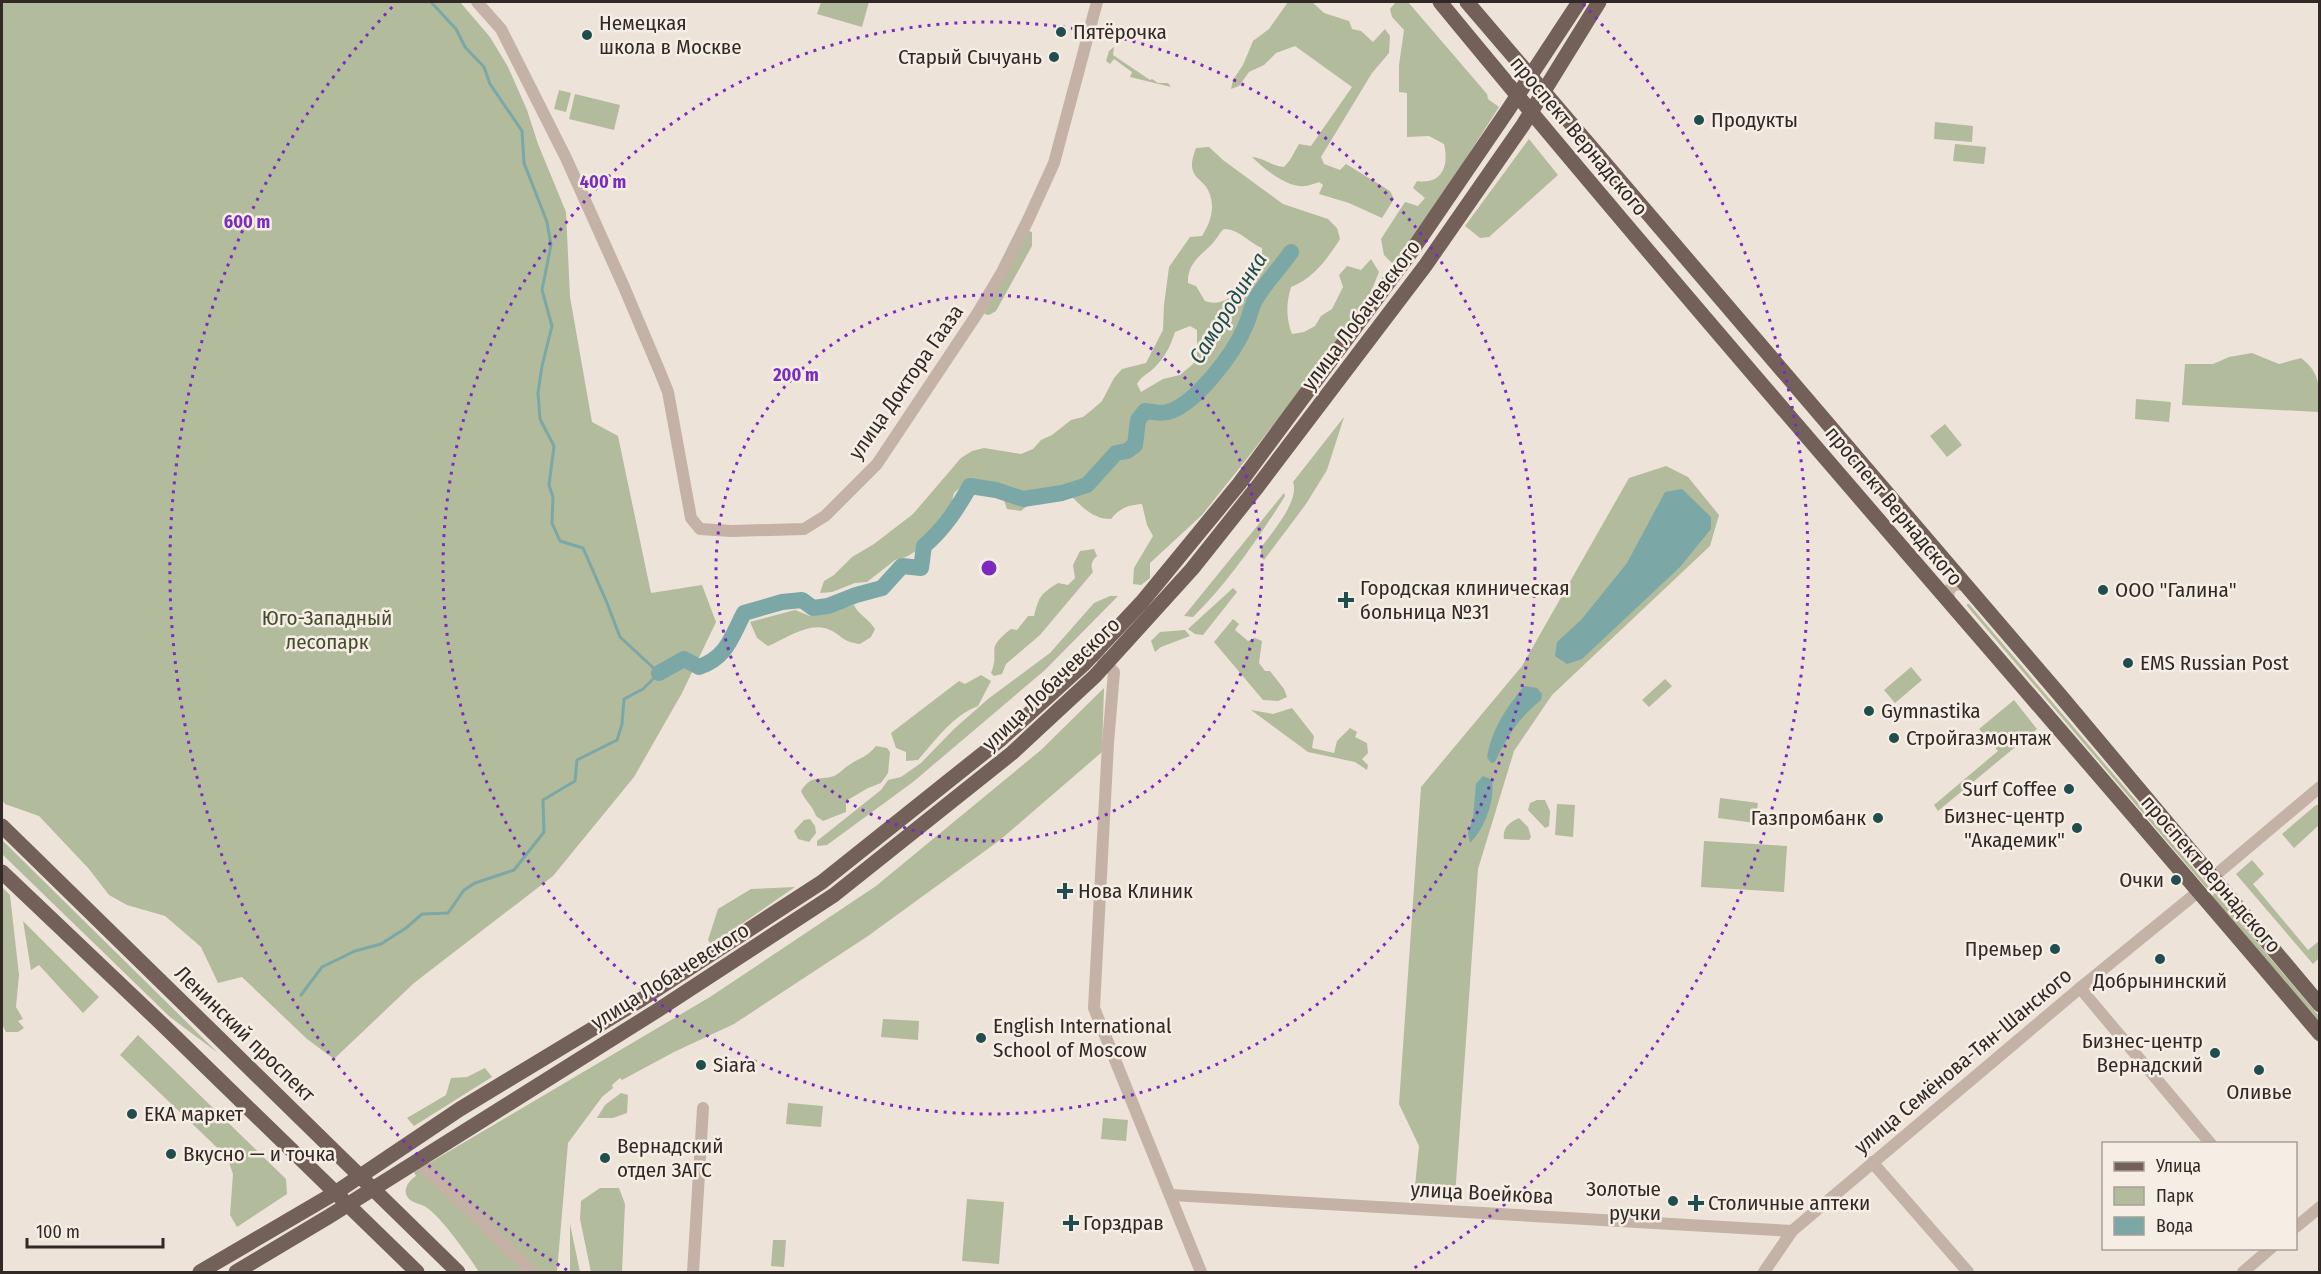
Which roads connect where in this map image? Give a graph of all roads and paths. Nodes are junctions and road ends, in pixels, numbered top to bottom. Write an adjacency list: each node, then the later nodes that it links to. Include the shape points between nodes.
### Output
1 (477, 2): 2 (street, улица Доктора Гааза, via 501,29 561,148 660,372 668,392 691,518 700,529 732,531 804,529 825,516 877,464 977,314 1028,220 1054,163)
2 (1097, 2)
3 (1440, 2): 9 (main road, проспект Вернадского)
4 (1467, 2): 7 (main road, проспект Вернадского)
5 (1579, 2): 7 (main road, улица Лобачевского)
6 (1599, 2): 8 (main road, улица Лобачевского)
7 (1531, 74): 8 (main road, проспект Вернадского); 9 (main road, улица Лобачевского)
8 (1545, 90): 10 (main road, улица Лобачевского); 11 (main road, проспект Вернадского)
9 (1517, 95): 10 (main road, проспект Вернадского); 13 (main road, улица Лобачевского, via 1411,252 1213,519)
10 (1532, 111): 12 (main road, проспект Вернадского); 14 (main road, улица Лобачевского, via 1432,256 1265,477 1192,569)
11 (1969, 588): 12 (street, via 1961,584 1950,588); 18 (main road, проспект Вернадского)
12 (1950, 604): 19 (main road, проспект Вернадского)
13 (1095, 652): 14 (street); 27 (main road, улица Лобачевского, via 1000,740 822,882)
14 (1107, 663): 25 (main road, улица Лобачевского, via 1012,753 834,895); 30 (street, via 1114,672 1094,1008)
15 (2319, 787): 18 (street)
16 (2, 826): 27 (main road, Ленинский проспект)
17 (2, 872): 29 (main road)
18 (2212, 878): 21 (main road, проспект Вернадского)
19 (2199, 891): 20 (street, улица Семёнова-Тян-Шанского); 22 (main road, проспект Вернадского)
20 (2080, 988): 24 (street); 26 (street, улица Семёнова-Тян-Шанского)
21 (2319, 1005)
22 (2319, 1034)
23 (703, 1108): 41 (street)
24 (2210, 1142)
25 (417, 1161): 28 (main road, улица Лобачевского); 40 (street)
26 (1872, 1162): 34 (street, улица Семёнова-Тян-Шанского); 44 (street)
27 (359, 1176): 28 (main road, Ленинский проспект); 29 (main road, улица Лобачевского)
28 (372, 1189): 31 (main road, улица Лобачевского); 39 (main road, Ленинский проспект)
29 (334, 1193): 31 (main road); 36 (main road, улица Лобачевского)
30 (1171, 1195): 34 (street, улица Воейкова); 42 (street)
31 (347, 1205): 37 (main road, улица Лобачевского); 38 (main road)
32 (2319, 1207): 33 (street)
33 (2297, 1225)
34 (1792, 1231): 43 (street, улица Семёнова-Тян-Шанского)
35 (2269, 1250): 45 (street)
36 (200, 1272)
37 (236, 1272)
38 (417, 1272)
39 (458, 1272)
40 (532, 1272)
41 (693, 1272)
42 (1201, 1272)
43 (1764, 1272)
44 (1968, 1272)
45 (2243, 1272)

